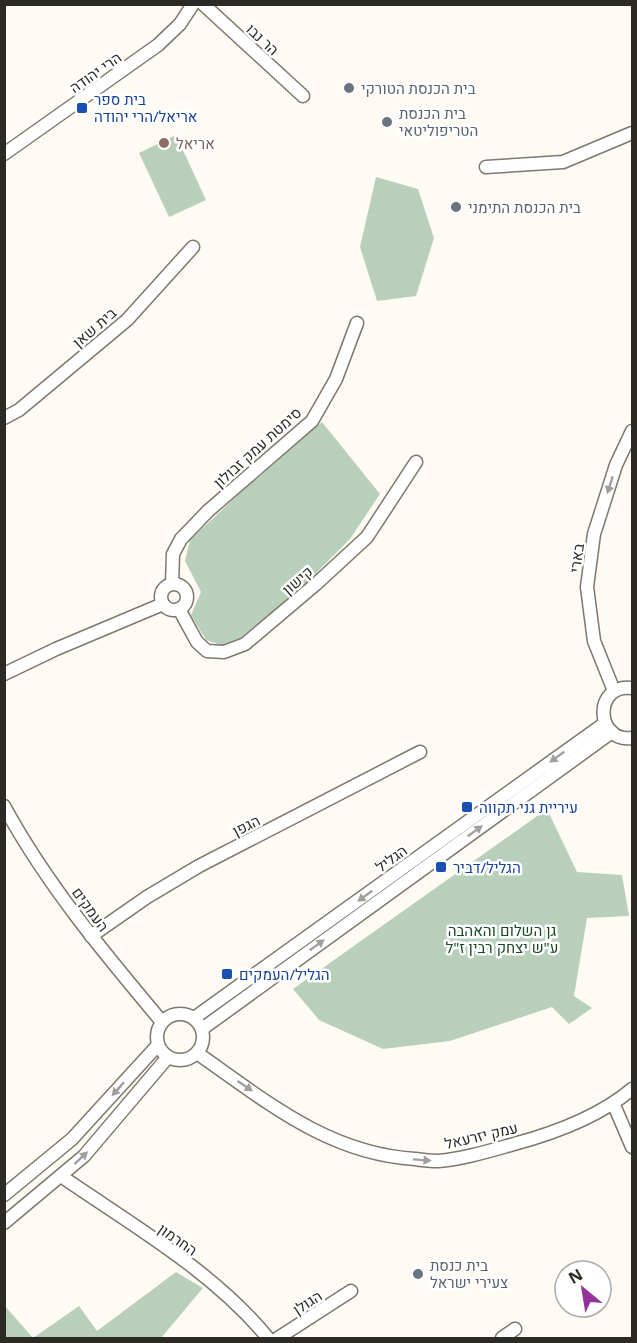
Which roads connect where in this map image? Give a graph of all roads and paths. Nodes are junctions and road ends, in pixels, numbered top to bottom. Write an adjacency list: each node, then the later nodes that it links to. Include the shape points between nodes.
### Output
1 (193, 4): 5 (street, הרי יהודה, via 180,24 158,45)
2 (203, 4): 3 (street, הר נבו)
3 (303, 96)
4 (633, 133): 6 (street, via 563,162)
5 (4, 154)
6 (486, 166)
7 (193, 247): 9 (street, בית שאן, via 127,320 19,410)
8 (357, 323): 12 (street, סימטת עמק זבולון, via 336,379 312,421 181,539 173,554)
9 (4, 418)
10 (633, 431): 17 (street, בארי, one-way to 17, via 616,465 594,534 587,587 594,641)
11 (416, 462): 14 (street, קישון, via 367,537 245,644 224,652 207,651 197,642)
12 (172, 584): 13 (street, via 162,591); 14 (street, via 180,585 187,595 186,603)
13 (163, 604): 14 (street); 15 (street)
14 (179, 609)
15 (4, 674)
16 (633, 688): 17 (street)
17 (614, 691): 18 (street, via 604,705)
18 (608, 728): 19 (street, via 619,737); 24 (street, הגליל)
19 (633, 738)
20 (420, 752): 22 (street, הגפן, via 199,866)
21 (4, 806): 22 (street, העמקים)
22 (91, 936): 23 (street, העמקים)
23 (162, 1022): 24 (street, via 184,1014); 25 (street)
24 (198, 1023): 26 (street, via 204,1038)
25 (158, 1046): 27 (street); 32 (street, one-way to 32, via 72,1139)
26 (197, 1053): 27 (street, via 184,1060); 29 (street, עמק יזרעאל, one-way to 29, via 296,1121 344,1145 388,1158 438,1161 488,1151 541,1137)
27 (168, 1057): 31 (street, one-way to 27, via 84,1156)
28 (633, 1089): 29 (street, עמק יזרעאל)
29 (614, 1105): 30 (street)
30 (633, 1147)
31 (61, 1176): 33 (street); 36 (street, החרמון, via 210,1279 249,1314)
32 (4, 1195)
33 (4, 1223)
34 (351, 1291): 37 (street, הגולן)
35 (514, 1329): 38 (street)
36 (268, 1338)
37 (278, 1338)
38 (502, 1338)

